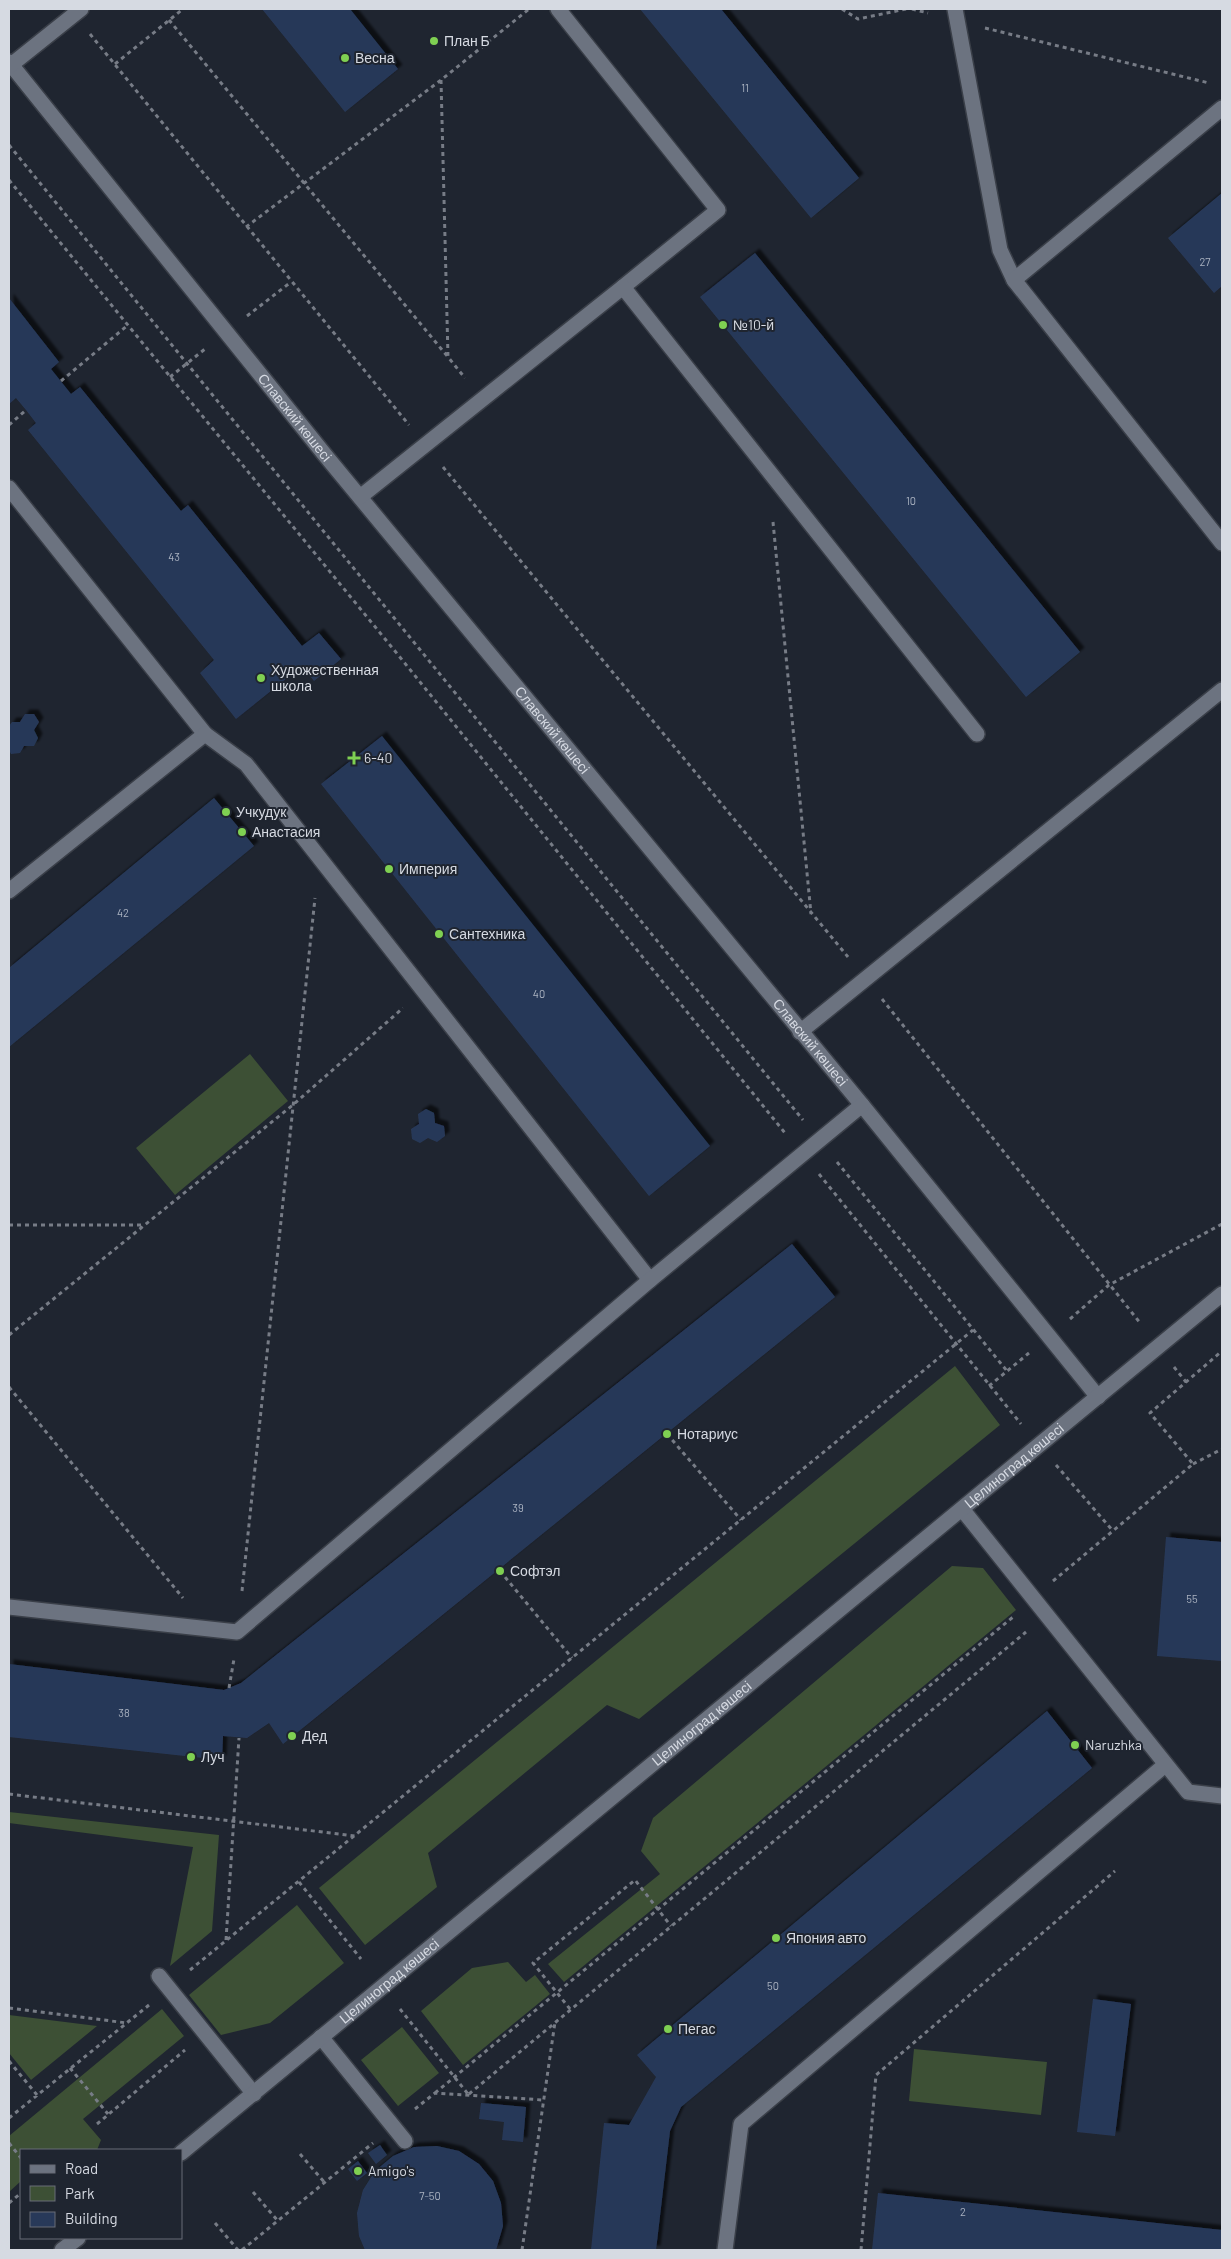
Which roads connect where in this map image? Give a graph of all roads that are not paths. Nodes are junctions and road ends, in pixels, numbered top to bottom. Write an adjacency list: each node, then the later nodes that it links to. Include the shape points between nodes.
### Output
1 (558, 9): 7 (street, via 718,210)
2 (77, 12): 4 (street)
3 (956, 15): 6 (street, via 1000,250)
4 (10, 63): 9 (street, Славский көшесі)
5 (1222, 108): 6 (street)
6 (1014, 280): 10 (street)
7 (623, 287): 9 (street); 13 (street)
8 (9, 488): 12 (street)
9 (360, 497): 15 (street, Славский көшесі)
10 (1222, 543)
11 (1222, 690): 15 (street)
12 (205, 734): 14 (street); 17 (street, via 246,764)
13 (977, 734)
14 (9, 891)
15 (800, 1032): 16 (street, Славский көшесі)
16 (862, 1105): 17 (street); 19 (street, Славский көшесі)
17 (650, 1280): 21 (street, via 238,1632)
18 (1222, 1294): 19 (street, Целиноград көшесі)
19 (1098, 1398): 20 (street, Целиноград көшесі)
20 (962, 1509): 22 (street); 25 (street, Целиноград көшесі)
21 (9, 1607)
22 (1165, 1764): 23 (street, via 1188,1792); 31 (street, via 741,2124)
23 (1222, 1796)
24 (164, 1982): 26 (street)
25 (321, 2037): 26 (street, Целиноград көшесі); 27 (street)
26 (254, 2094): 28 (street, Целиноград көшесі)
27 (405, 2141)
28 (182, 2152)
29 (77, 2239): 30 (street)
30 (62, 2250)
31 (725, 2250)

